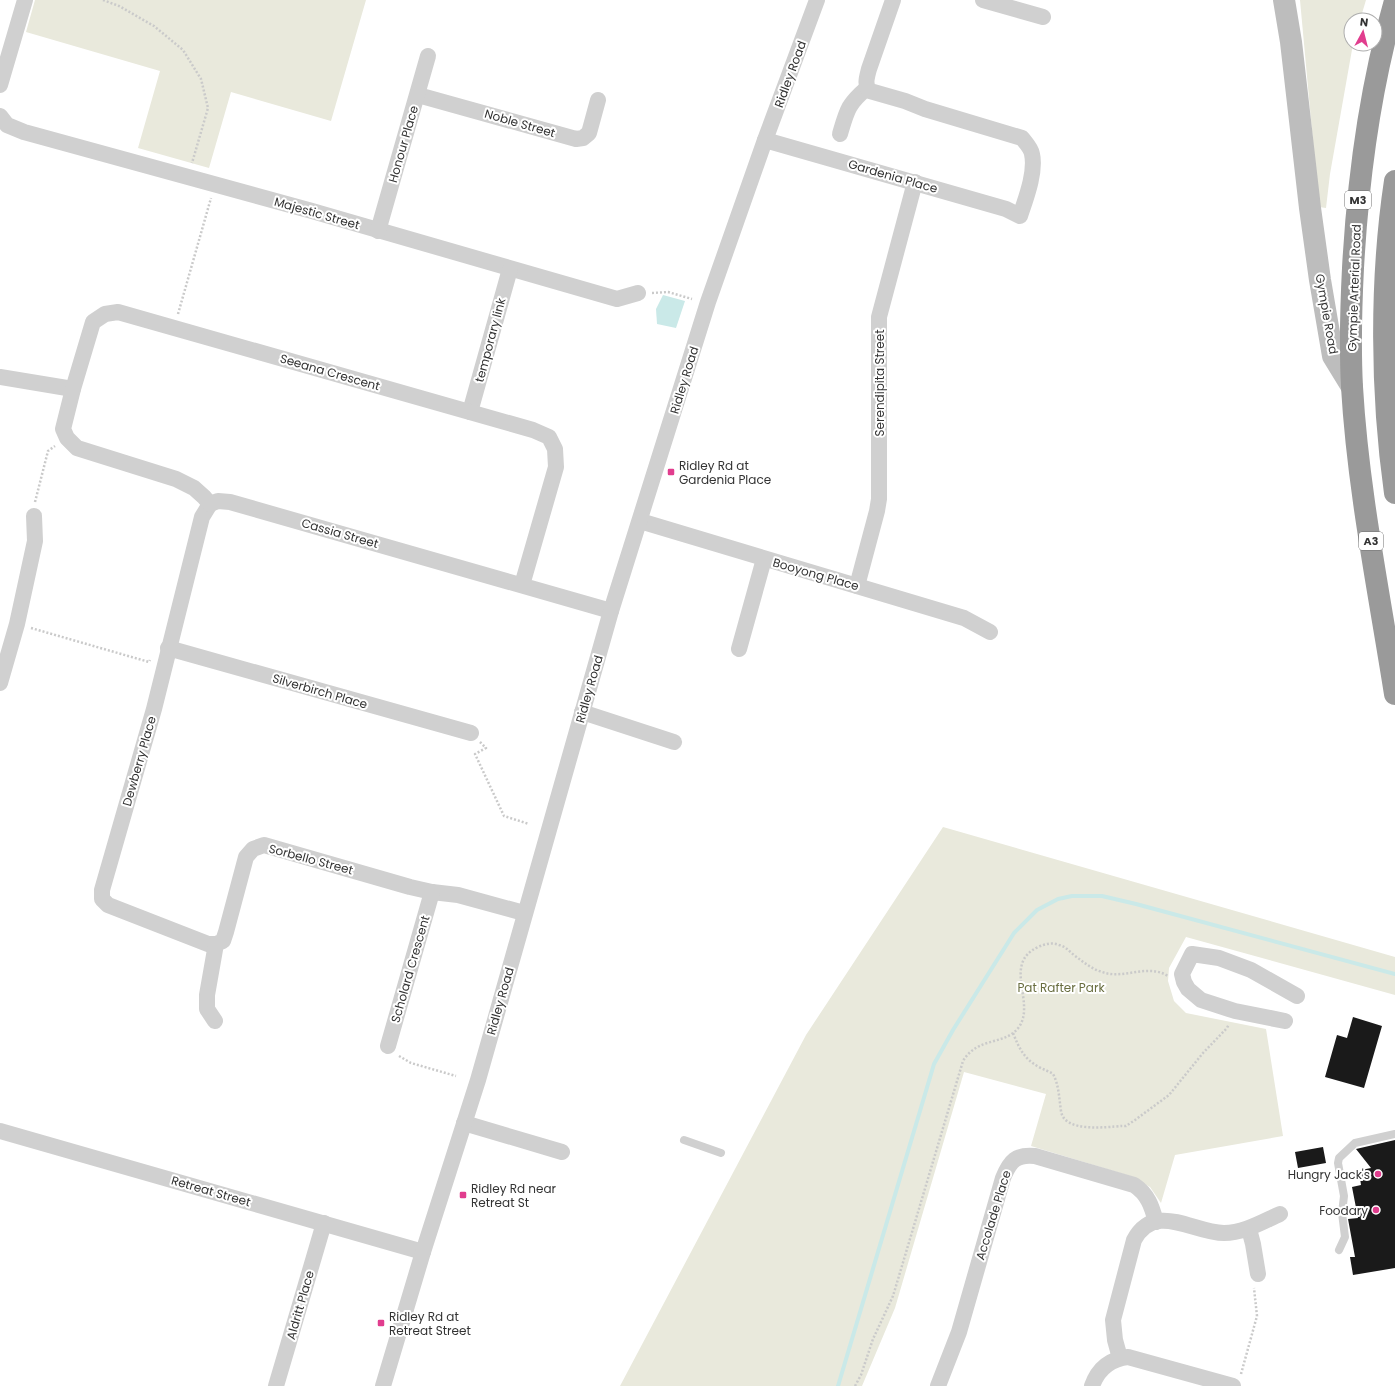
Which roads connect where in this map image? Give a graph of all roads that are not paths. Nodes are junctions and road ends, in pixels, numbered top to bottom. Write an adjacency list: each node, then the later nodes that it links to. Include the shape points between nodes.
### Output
1 (24, 0): 9 (street)
2 (817, 0): 15 (street, Ridley Road)
3 (893, 0): 10 (street, via 869,69)
4 (983, 0): 7 (street)
5 (1284, 0): 22 (main road, Gympie Road, via 1310,208 1333,356)
6 (1395, 1): 22 (highway, Gympie Arterial Road / M3, via 1372,104 1358,193 1352,288)
7 (1043, 17)
8 (428, 56): 11 (street, Honour Place)
9 (0, 85)
10 (867, 88): 14 (street, via 854,99 847,111); 17 (street, Gardenia Place, via 925,110 1022,138 1032,154 1033,167 1020,216 1006,209)
11 (418, 95): 12 (street, Noble Street, via 576,139 583,138 589,133); 18 (street, Honour Place)
12 (598, 100)
13 (0, 116): 18 (street, Majestic Street, via 7,125 24,132)
14 (840, 134)
15 (765, 140): 17 (street, Gardenia Place); 28 (street, Ridley Road, via 708,302)
16 (1395, 181): 25 (highway, via 1385,286 1385,384)
17 (915, 182): 31 (street, Serendipita Street, via 879,317 879,499)
18 (378, 231): 19 (street, Majestic Street)
19 (510, 269): 20 (street, Majestic Street, via 617,299); 24 (street, temporary link)
20 (638, 293)
21 (0, 377): 23 (street)
22 (1352, 387): 37 (highway, Gympie Road / A3, via 1357,445)
23 (73, 389): 24 (street, Seeana Crescent, via 93,322 106,314 118,312); 26 (street, Seeana Crescent, via 63,428 72,443 176,479 194,488)
24 (470, 412): 30 (street, Seeana Crescent, via 533,430 549,437 556,449 556,466)
25 (1395, 493)
26 (210, 504): 30 (street, Cassia Street, via 218,501 230,502); 34 (street, Dewberry Place, via 202,517)
27 (34, 516): 36 (street, via 36,541)
28 (640, 521): 29 (street, Booyong Place); 32 (street, Ridley Road)
29 (764, 559): 31 (street, Booyong Place); 35 (street)
30 (522, 584): 32 (street, Cassia Street)
31 (857, 586): 33 (street, Booyong Place, via 964,618)
32 (611, 611): 38 (street, Ridley Road)
33 (990, 632)
34 (168, 648): 39 (street, Silverbirch Place); 43 (street, Dewberry Place, via 154,709 102,890 102,899 108,905 208,944)
35 (739, 649)
36 (0, 683)
37 (1395, 694)
38 (582, 712): 40 (street); 42 (street, Ridley Road)
39 (471, 733)
40 (674, 742)
41 (432, 892): 42 (street, Sorbello Street, via 465,896); 43 (street, Sorbello Street, via 264,845 253,849 246,857 226,932 223,940); 47 (street, Scholard Crescent)
42 (524, 913): 48 (street, Ridley Road)
43 (216, 944): 45 (street, Sorbello Street, via 207,995 207,1009)
44 (1297, 996): 46 (street, via 1251,970 1219,958 1192,954 1182,974 1188,989 1201,1000 1235,1011)
45 (215, 1021)
46 (1285, 1021)
47 (388, 1046)
48 (464, 1123): 52 (street); 59 (street, Ridley Road)
49 (0, 1131): 56 (street, Retreat Street)
50 (1395, 1134): 58 (lane, via 1355,1143 1339,1158 1344,1196 1342,1213 1345,1236)
51 (684, 1140): 53 (lane)
52 (562, 1152)
53 (720, 1153)
54 (1280, 1214): 57 (street)
55 (1156, 1222): 57 (street, via 1170,1220 1222,1233); 61 (street, via 1140,1230 1134,1240 1115,1309 1113,1330); 65 (street, Accolade Place, via 1147,1197 1134,1185 1035,1156 1023,1156 1013,1161 1006,1169 959,1332)
56 (324, 1223): 59 (street, Retreat Street); 63 (street, Aldritt Place)
57 (1249, 1228): 60 (street)
58 (1339, 1250)
59 (423, 1252): 64 (street, Ridley Road)
60 (1258, 1274)
61 (1120, 1358): 62 (street, via 1140,1360); 66 (street, via 1102,1368)
62 (1236, 1383)
63 (276, 1386)
64 (382, 1386)
65 (938, 1386)
66 (1092, 1386)

